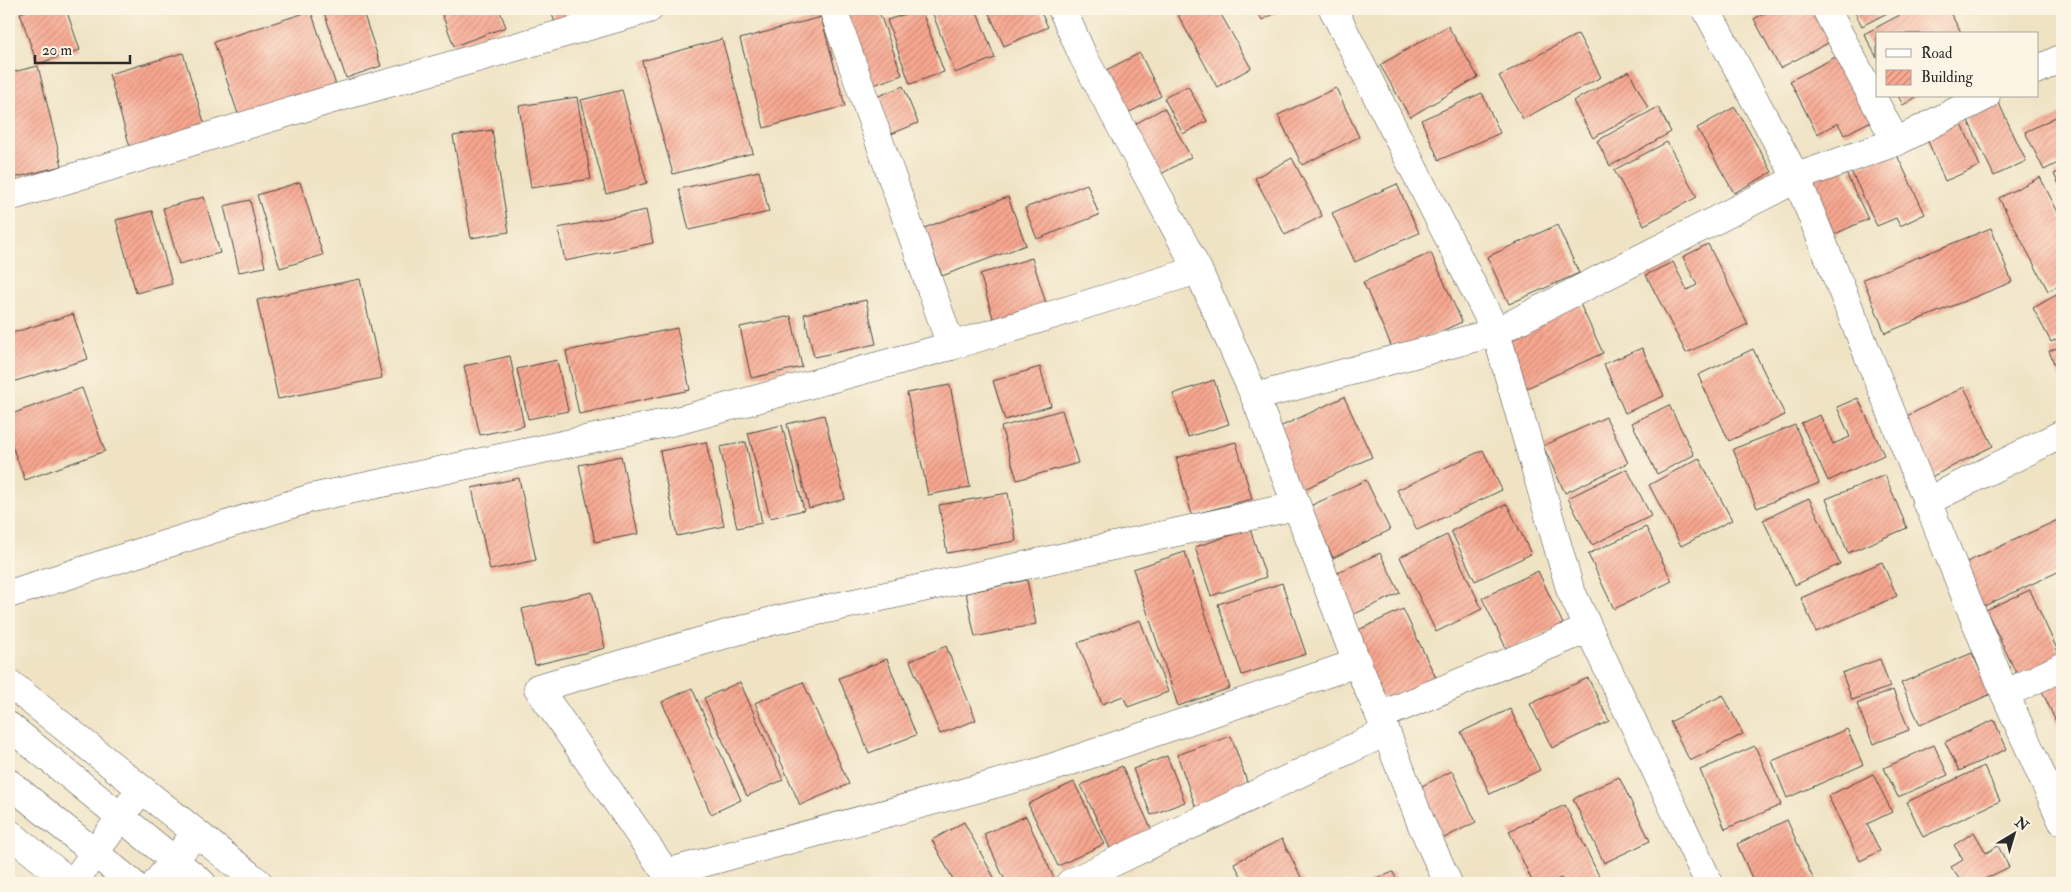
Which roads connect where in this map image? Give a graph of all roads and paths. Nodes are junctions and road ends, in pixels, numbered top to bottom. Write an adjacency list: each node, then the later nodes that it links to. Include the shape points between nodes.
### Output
1 (649, 9): 12 (main road)
2 (833, 9): 15 (main road)
3 (1062, 9): 13 (main road, via 1083,56)
4 (1333, 9): 14 (main road)
5 (1706, 9): 11 (main road)
6 (1826, 9): 10 (main road)
7 (2062, 58): 8 (main road)
8 (2038, 70)
9 (1982, 98): 10 (main road)
10 (1896, 142): 11 (main road)
11 (1797, 179): 14 (main road); 18 (main road)
12 (9, 197)
13 (1198, 270): 15 (main road); 16 (main road)
14 (1496, 332): 16 (main road); 21 (main road, via 1570,589)
15 (951, 346): 20 (main road, via 680,420 311,498)
16 (1255, 396): 19 (main road)
17 (2062, 434): 18 (main road)
18 (1926, 502): 25 (main road)
19 (1296, 506): 22 (main road); 36 (main road, via 772,620 538,688)
20 (9, 594)
21 (1588, 629): 26 (main road); 44 (main road)
22 (1357, 663): 26 (main road); 36 (main road, via 1039,772)
23 (2062, 667): 25 (main road)
24 (9, 683): 29 (main road)
25 (2005, 694): 31 (main road)
26 (1383, 724): 42 (main road); 43 (main road)
27 (9, 726): 30 (main road)
28 (9, 783): 34 (main road)
29 (141, 789): 30 (main road); 33 (main road)
30 (121, 817): 34 (main road); 35 (main road)
31 (2062, 821)
32 (9, 833): 37 (main road)
33 (196, 833): 35 (main road); 41 (main road)
34 (95, 853): 37 (main road); 38 (main road)
35 (175, 860): 39 (main road); 40 (main road)
36 (669, 878)
37 (72, 883)
38 (132, 883)
39 (156, 883)
40 (202, 883)
41 (259, 883)
42 (1070, 883)
43 (1448, 883)
44 (1709, 883)

